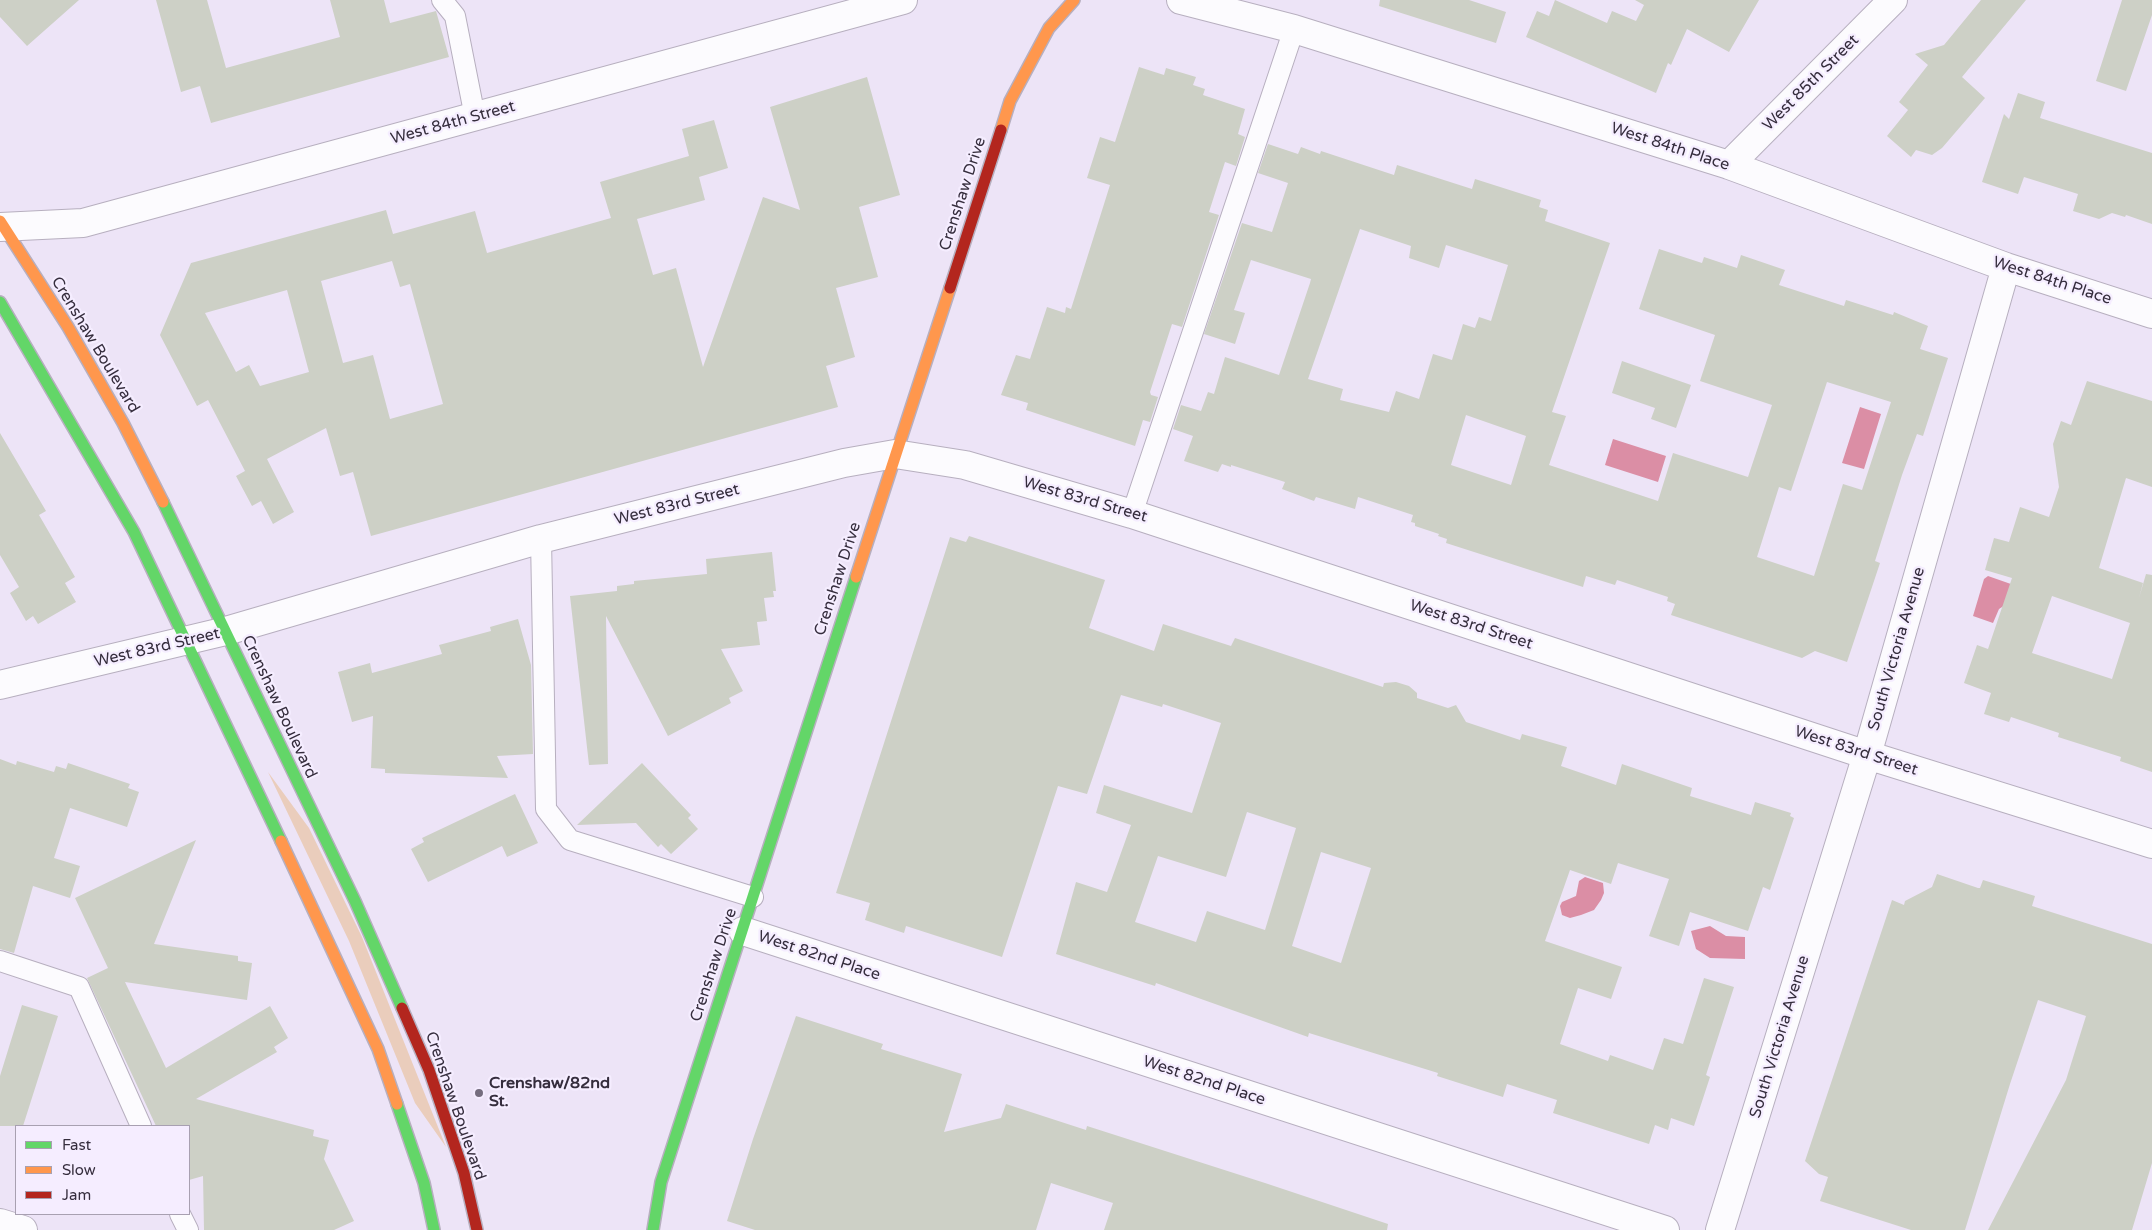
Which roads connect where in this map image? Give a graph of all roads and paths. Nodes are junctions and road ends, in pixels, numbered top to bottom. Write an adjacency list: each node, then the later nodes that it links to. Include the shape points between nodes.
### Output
1 (442, 0): 7 (lane, via 454,16)
2 (903, 0): 7 (street, West 84th Street)
3 (1074, 0): 13 (main road, Crenshaw Drive, via 1049,28 1010,101)
4 (1181, 0): 6 (street, West 84th Place)
5 (1892, 0): 8 (street, West 85th Street)
6 (1294, 30): 8 (street, West 84th Place); 14 (lane)
7 (475, 117): 9 (street, West 84th Street, via 83,223)
8 (1729, 165): 10 (street, West 84th Place)
9 (2, 225): 16 (main road, Crenshaw Boulevard, via 68,326 122,423)
10 (2006, 267): 12 (street, West 84th Place); 19 (street, South Victoria Avenue)
11 (0, 302): 17 (main road, via 134,532)
12 (2152, 314)
13 (895, 454): 14 (street, West 83rd Street, via 965,465); 15 (street, West 83rd Street, via 844,463); 21 (main road, Crenshaw Drive)
14 (1132, 514): 19 (street, West 83rd Street)
15 (541, 539): 16 (street, West 83rd Street); 21 (lane, via 546,809 570,840)
16 (226, 631): 17 (street, West 83rd Street); 32 (main road, Crenshaw Boulevard, via 355,900 429,1070 464,1173)
17 (187, 640): 18 (street, West 83rd Street); 31 (main road, via 378,1049 424,1183)
18 (0, 684)
19 (1867, 755): 20 (street, West 83rd Street); 35 (street, South Victoria Avenue)
20 (2152, 844)
21 (753, 898): 22 (main road, Crenshaw Drive)
22 (743, 931): 25 (main road, Crenshaw Drive); 34 (street, West 82nd Place)
23 (0, 961): 24 (lane, via 79,987)
24 (141, 1125)
25 (661, 1182): 26 (main road, Crenshaw Drive); 33 (main road, Crenshaw Drive)
26 (645, 1212)
27 (180, 1215): 30 (lane)
28 (0, 1223): 29 (street)
29 (23, 1230)
30 (188, 1230)
31 (434, 1230)
32 (477, 1230)
33 (653, 1230)
34 (1665, 1230)
35 (1720, 1230)

